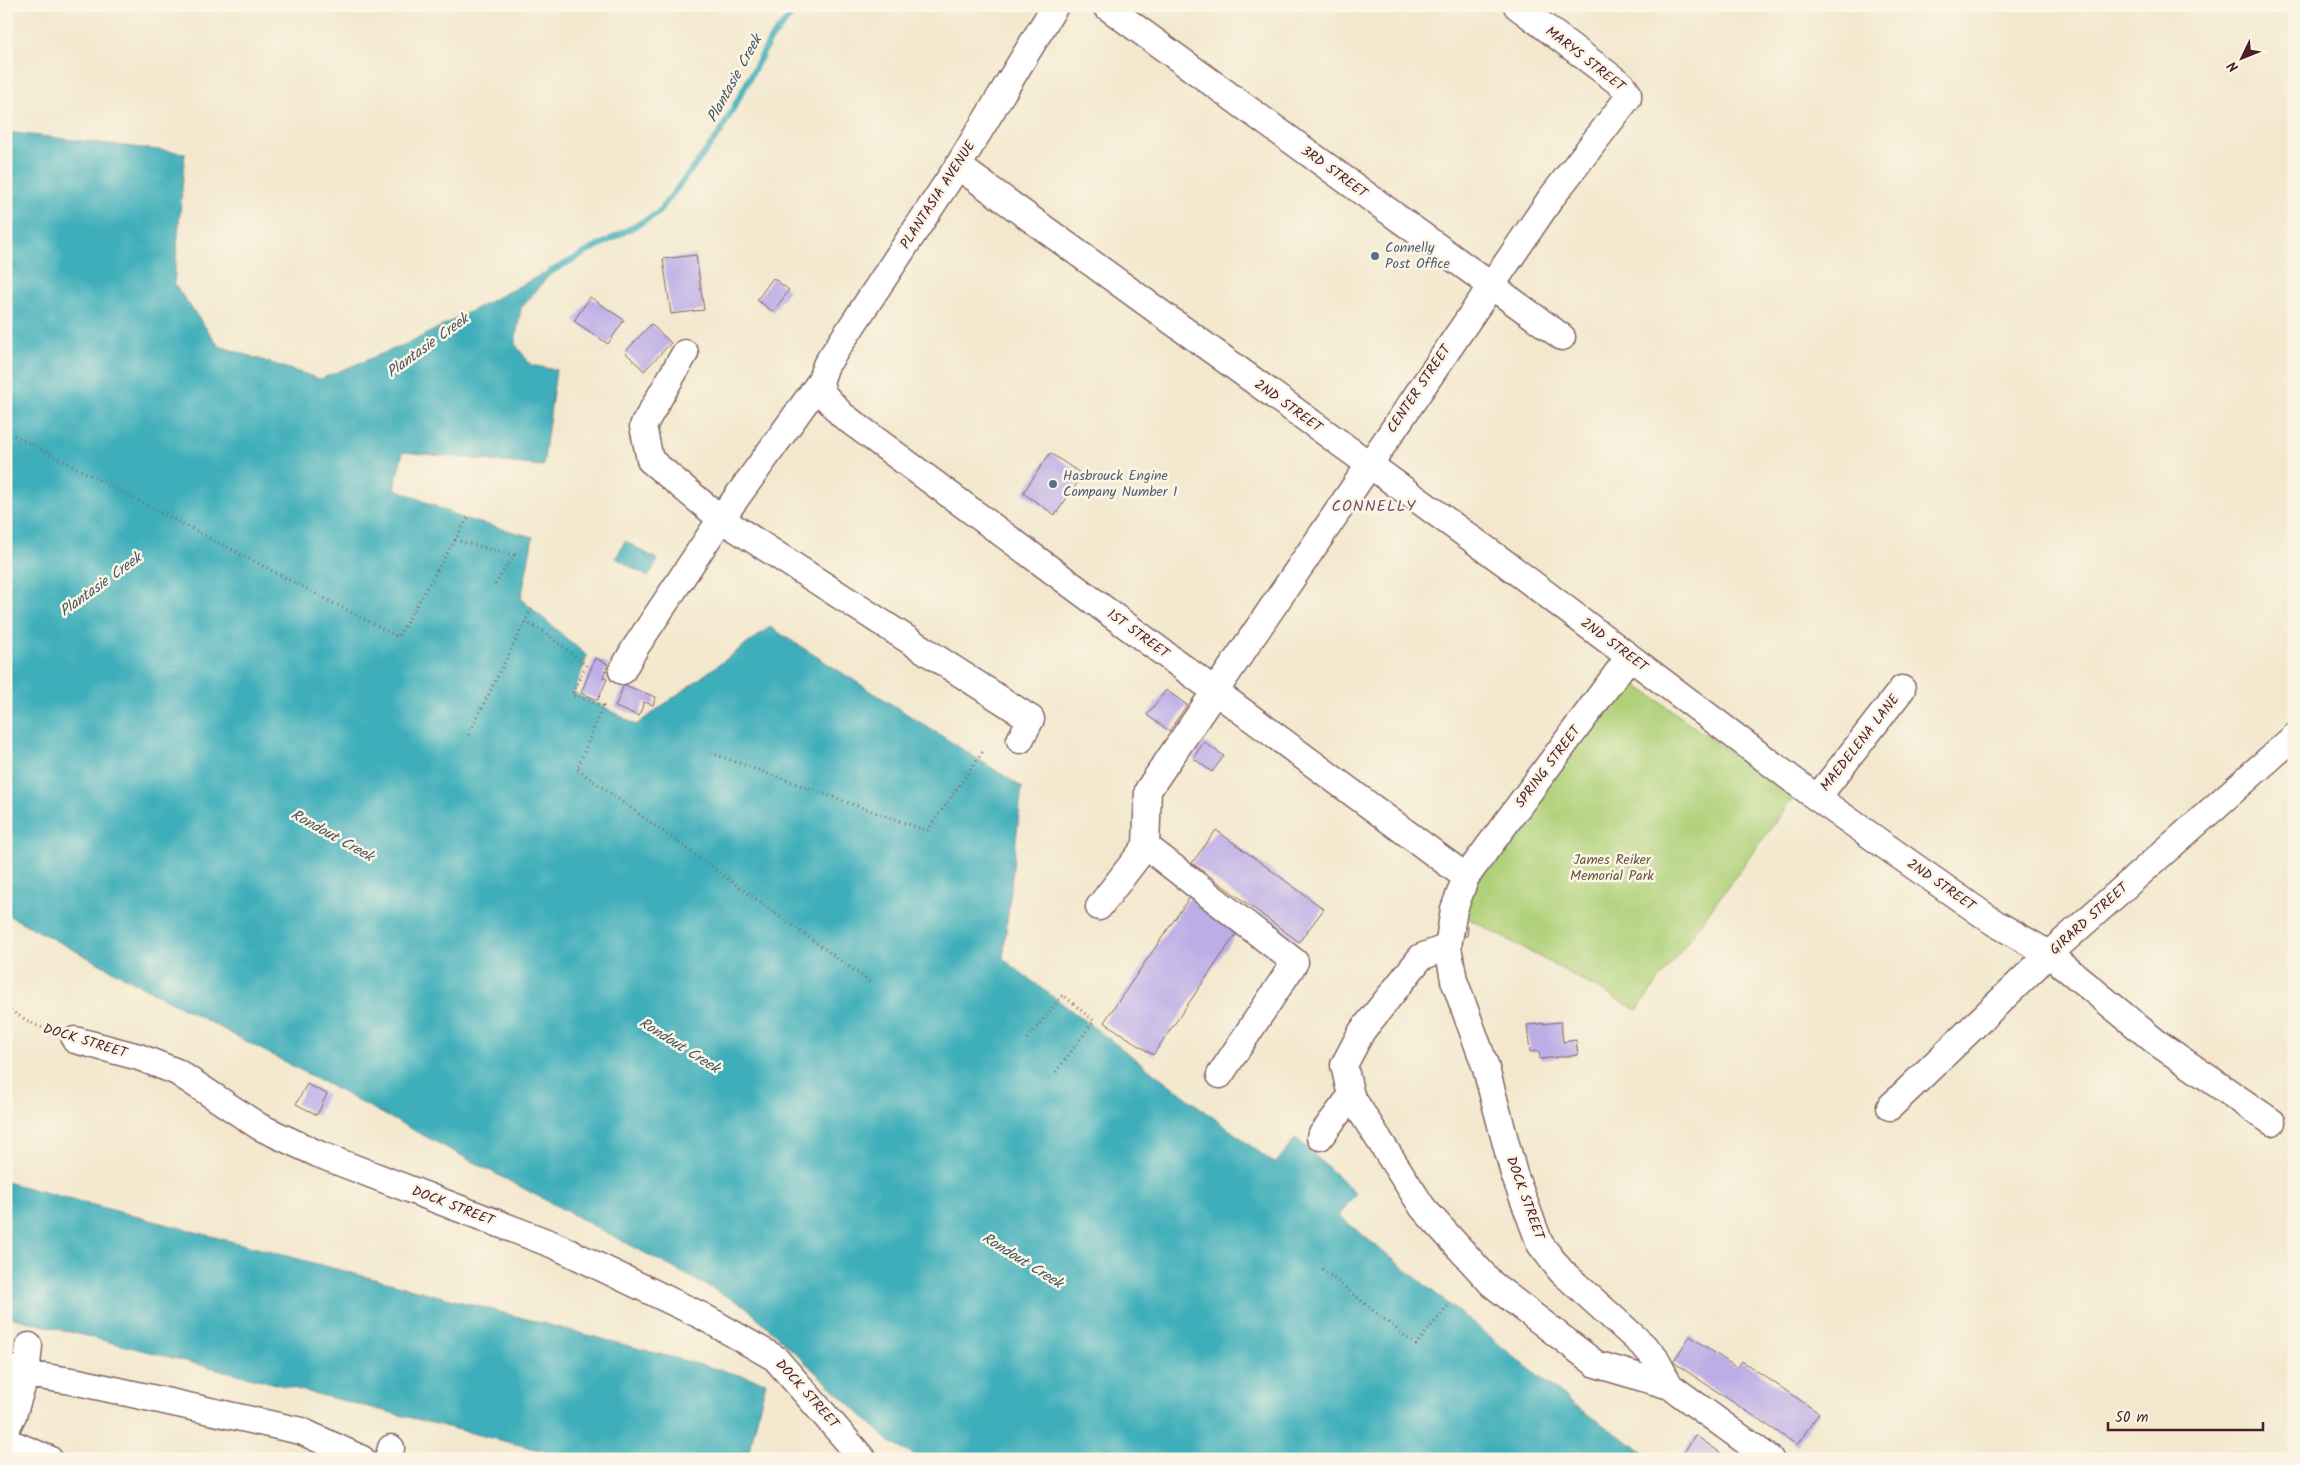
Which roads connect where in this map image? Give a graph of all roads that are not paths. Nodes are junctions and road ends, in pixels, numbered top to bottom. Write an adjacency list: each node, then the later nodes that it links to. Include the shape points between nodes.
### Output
1 (1056, 6): 5 (street, PLANTASIA AVENUE)
2 (1106, 6): 6 (street, 3RD STREET)
3 (1518, 6): 4 (street, MARYS STREET, via 1622,85)
4 (1628, 93): 6 (street, CENTER STREET, via 1628,98 1551,198)
5 (958, 166): 9 (street, PLANTASIA AVENUE, via 826,365); 10 (street, 2ND STREET)
6 (1490, 285): 7 (street, 3RD STREET); 10 (street, CENTER STREET)
7 (1562, 337)
8 (685, 353): 11 (street, via 643,426 650,460)
9 (820, 382): 11 (street, PLANTASIA AVENUE); 15 (street, 1ST STREET, via 823,394 842,415)
10 (1368, 464): 12 (street, 2ND STREET); 15 (street, CENTER STREET)
11 (721, 519): 13 (street, PLANTASIA AVENUE); 17 (street, via 1031,719)
12 (1629, 657): 18 (street, 2ND STREET); 20 (street, SPRING STREET)
13 (622, 671)
14 (1902, 688): 18 (street, MAEDELENA LANE)
15 (1215, 689): 19 (street, CENTER STREET, via 1148,790); 20 (street, 1ST STREET)
16 (2294, 737): 23 (street, GIRARD STREET)
17 (1020, 740)
18 (1817, 798): 23 (street, 2ND STREET, via 1995,922)
19 (1146, 846): 21 (street); 25 (street, via 1295,962)
20 (1466, 877): 22 (street, DOCK STREET, via 1454,909)
21 (1099, 907)
22 (1448, 947): 26 (street, via 1421,957 1362,1031 1344,1065); 32 (street, DOCK STREET, via 1454,980 1485,1065 1514,1174 1540,1244 1561,1271 1644,1346)
23 (2049, 954): 27 (street, GIRARD STREET); 28 (street, 2ND STREET, via 2156,1042)
24 (75, 1040): 37 (street, DOCK STREET, via 139,1057 177,1072 260,1127 318,1154 554,1245 702,1316 775,1358)
25 (1220, 1074)
26 (1352, 1096): 29 (street); 32 (street, via 1423,1208 1492,1284 1596,1364)
27 (1890, 1107)
28 (2272, 1122)
29 (1320, 1137)
30 (28, 1346): 31 (street)
31 (16, 1371): 33 (street, via 13,1415); 36 (street, via 302,1431)
32 (1670, 1386): 38 (street, DOCK STREET)
33 (6, 1428)
34 (6, 1441): 35 (street)
35 (49, 1459)
36 (362, 1459)
37 (864, 1459)
38 (1770, 1459)

